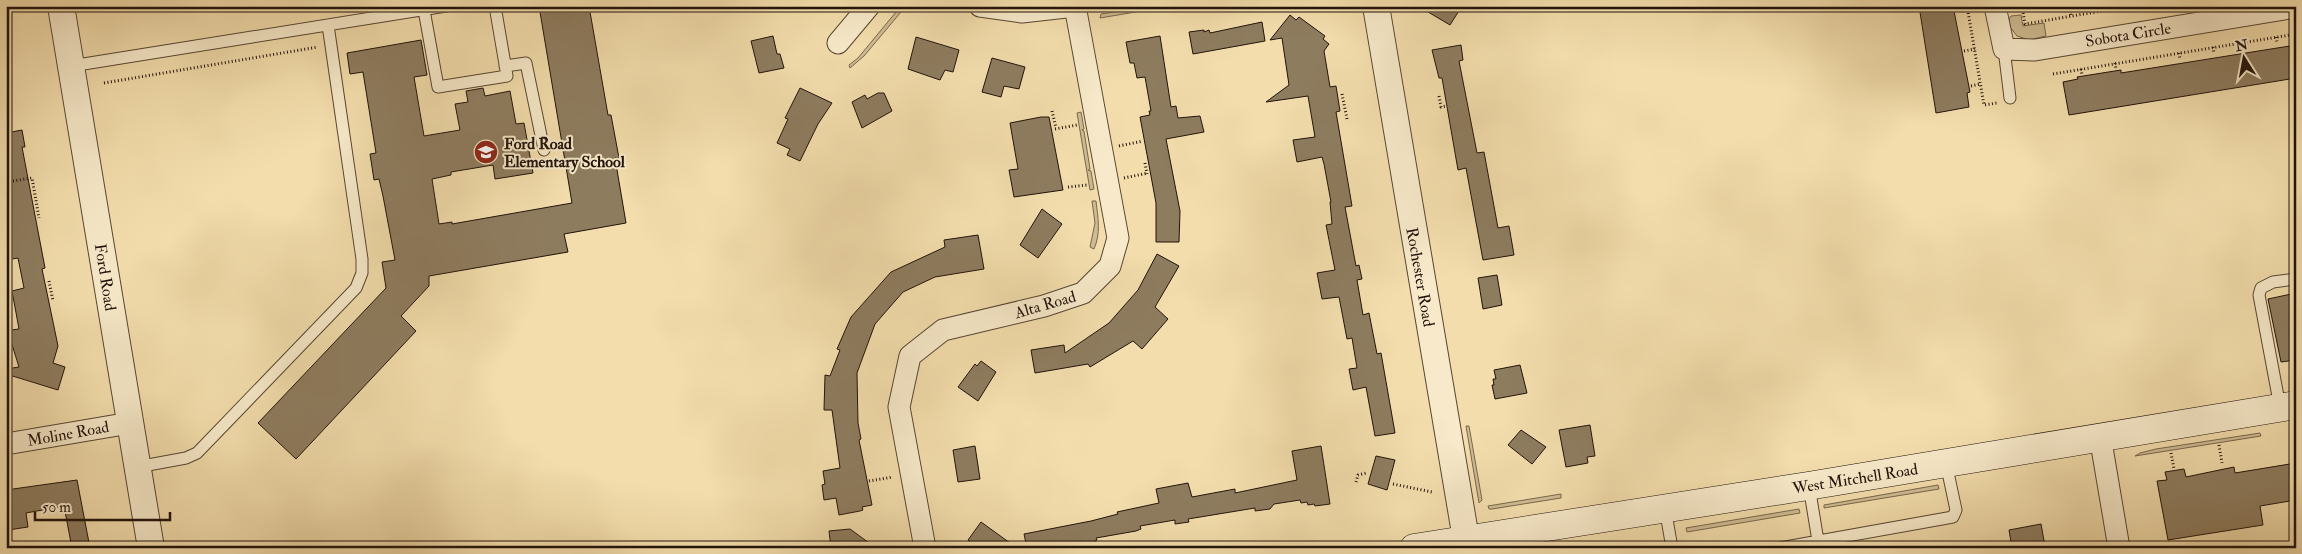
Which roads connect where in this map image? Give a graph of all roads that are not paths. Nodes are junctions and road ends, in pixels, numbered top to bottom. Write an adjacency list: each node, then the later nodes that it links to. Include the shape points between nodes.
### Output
1 (61, 6): 14 (street, Ford Road)
2 (446, 6): 10 (lane)
3 (495, 6): 15 (lane)
4 (869, 6): 12 (street)
5 (980, 6): 6 (street, via 1022,12)
6 (1075, 6): 30 (street, Alta Road, via 1118,238 1110,266 1083,293 1044,306 943,330 910,356 900,407)
7 (1376, 6): 28 (street, Rochester Road)
8 (1995, 6): 13 (street)
9 (2296, 7): 13 (street, Sobota Circle, via 2035,50)
10 (424, 10): 11 (lane); 15 (lane, via 438,87 507,76)
11 (328, 25): 14 (lane); 24 (lane, via 362,259 362,273 356,288 196,453 186,458)
12 (838, 42)
13 (2004, 49): 16 (lane)
14 (71, 66): 20 (street, Ford Road)
15 (505, 66): 17 (lane, via 526,63)
16 (2010, 98)
17 (544, 150)
18 (2295, 279): 19 (lane, via 2273,282 2261,288 2259,295)
19 (2288, 406): 21 (main road, West Mitchell Road)
20 (130, 423): 22 (street, Moline Road); 24 (street, Ford Road)
21 (2100, 436): 23 (main road, West Mitchell Road); 34 (street)
22 (6, 444)
23 (1946, 463): 25 (main road, West Mitchell Road); 27 (lane, via 1956,510 1953,517)
24 (137, 467): 29 (street, Ford Road)
25 (1808, 486): 26 (main road, West Mitchell Road); 27 (lane)
26 (1665, 508): 28 (main road, West Mitchell Road); 32 (lane)
27 (1818, 541): 33 (lane)
28 (1467, 543): 31 (main road, West Mitchell Road)
29 (152, 548)
30 (924, 548)
31 (1414, 548)
32 (1672, 548)
33 (1780, 548)
34 (2119, 548)

